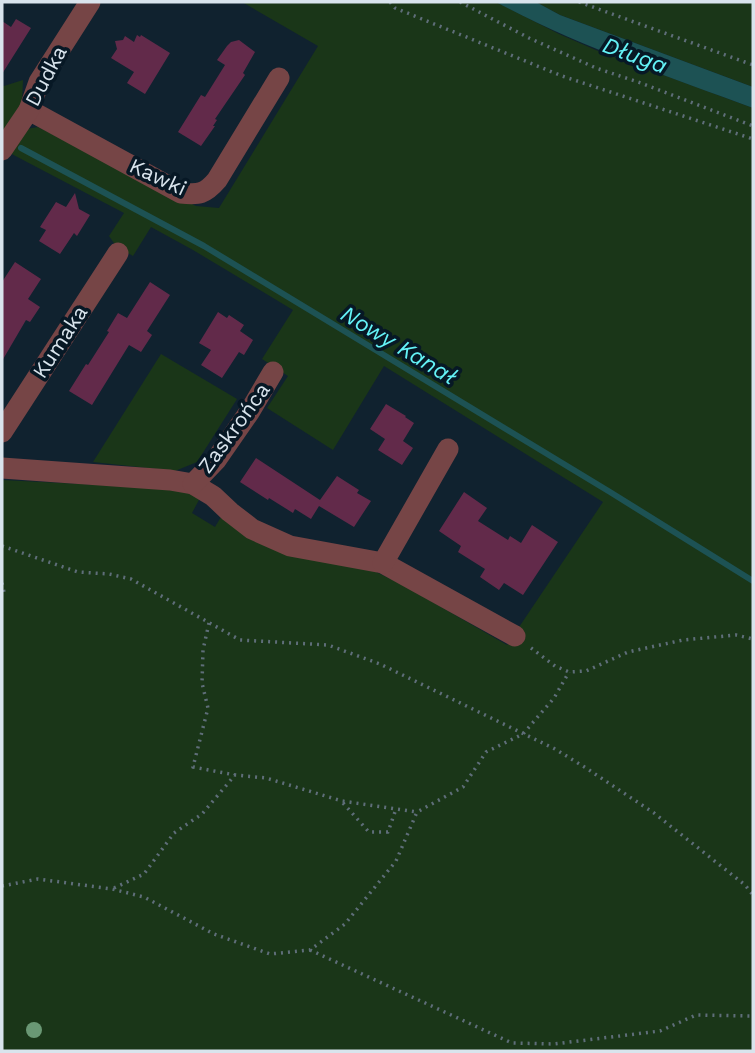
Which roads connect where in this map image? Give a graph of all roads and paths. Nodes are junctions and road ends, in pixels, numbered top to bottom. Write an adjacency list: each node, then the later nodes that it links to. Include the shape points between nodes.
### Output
1 (90, 2): 7 (street, Dudka, via 39,82)
2 (390, 2): 9 (path, via 395,8 562,76)
3 (460, 2): 8 (path, via 596,68)
4 (579, 2): 5 (path)
5 (753, 65)
6 (279, 78): 7 (street, Kawki, via 217,180 207,191 194,194 181,193)
7 (29, 110): 10 (street, Dudka)
8 (753, 126)
9 (753, 139)
10 (2, 150)
11 (118, 253): 13 (street, Kumaka)
12 (273, 372): 16 (street, Zaskrońca, via 216,460)
13 (2, 432)
14 (449, 449): 18 (street)
15 (2, 468): 16 (street)
16 (193, 484): 18 (street, via 252,529 290,546)
17 (2, 546): 21 (path, via 78,572 131,579)
18 (383, 563): 22 (street)
19 (2, 583): 20 (path)
20 (2, 593)
21 (209, 623): 25 (path, via 240,640 328,645 380,664); 26 (path, via 202,683 208,708 193,768)
22 (515, 636): 24 (path)
23 (753, 639): 24 (path, via 736,635 682,640 628,652 586,671)
24 (569, 672): 25 (path)
25 (523, 734): 29 (path, via 486,751 463,787); 32 (path, via 555,749 654,813)
26 (235, 775): 27 (path, via 266,778); 31 (path, via 202,814 174,833 144,874)
27 (342, 802): 28 (path); 28 (path, via 369,832 388,832)
28 (396, 809): 29 (path)
29 (417, 813): 33 (path, via 396,861 345,924)
30 (2, 886): 31 (path, via 38,879)
31 (112, 889): 33 (path, via 144,897 214,934 270,954)
32 (753, 895)
33 (310, 950): 34 (path, via 512,1043 554,1044 660,1031 696,1015)
34 (753, 1016)

